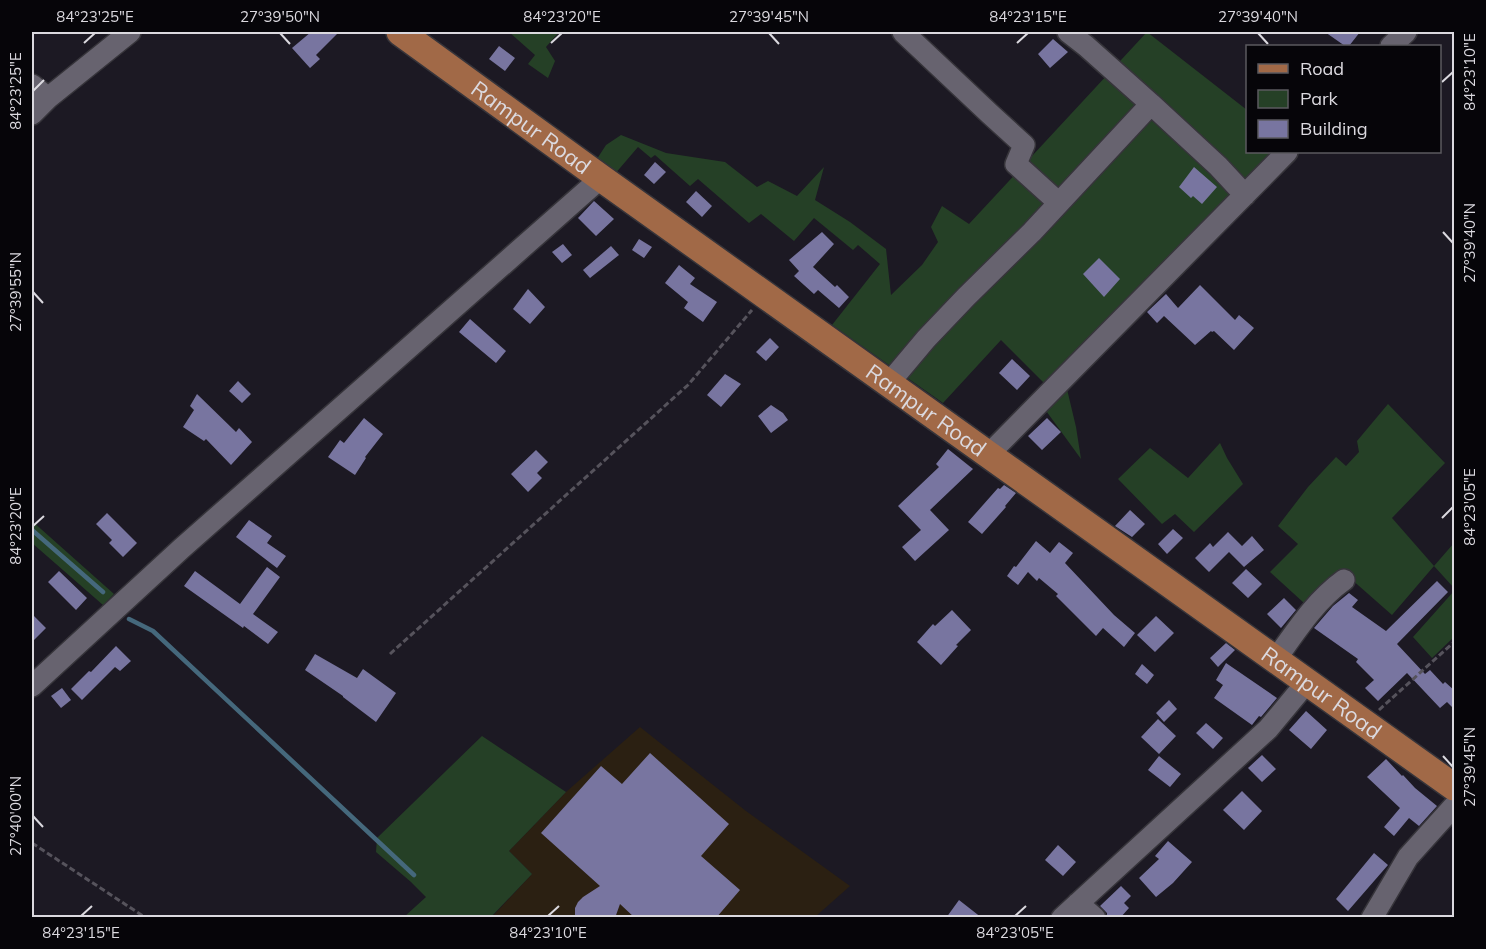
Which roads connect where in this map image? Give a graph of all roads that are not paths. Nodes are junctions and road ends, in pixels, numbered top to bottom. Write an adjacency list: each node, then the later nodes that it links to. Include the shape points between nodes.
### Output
1 (130, 32): 8 (street)
2 (400, 32): 12 (main road, Rampur Road)
3 (903, 32): 14 (street, via 1024,145 1016,164)
4 (1068, 32): 9 (street)
5 (1406, 32): 6 (street)
6 (1392, 45)
7 (32, 85): 8 (street)
8 (48, 98): 10 (street)
9 (1150, 104): 13 (street); 14 (street)
10 (32, 114)
11 (1286, 153): 13 (street)
12 (601, 178): 15 (main road, Rampur Road); 20 (street, via 191,540)
13 (1245, 195): 16 (street)
14 (1059, 203): 15 (street, via 966,297)
15 (889, 383): 16 (main road, Rampur Road)
16 (989, 454): 18 (main road, Rampur Road)
17 (1344, 580): 18 (street, via 1314,606)
18 (1276, 659): 19 (main road, Rampur Road)
19 (1307, 682): 21 (main road, Rampur Road); 23 (street, via 1268,729)
20 (32, 686)
21 (1455, 787)
22 (1455, 806): 26 (street, via 1408,857)
23 (1078, 903): 24 (street); 25 (street)
24 (1062, 918)
25 (1095, 918)
26 (1372, 918)

